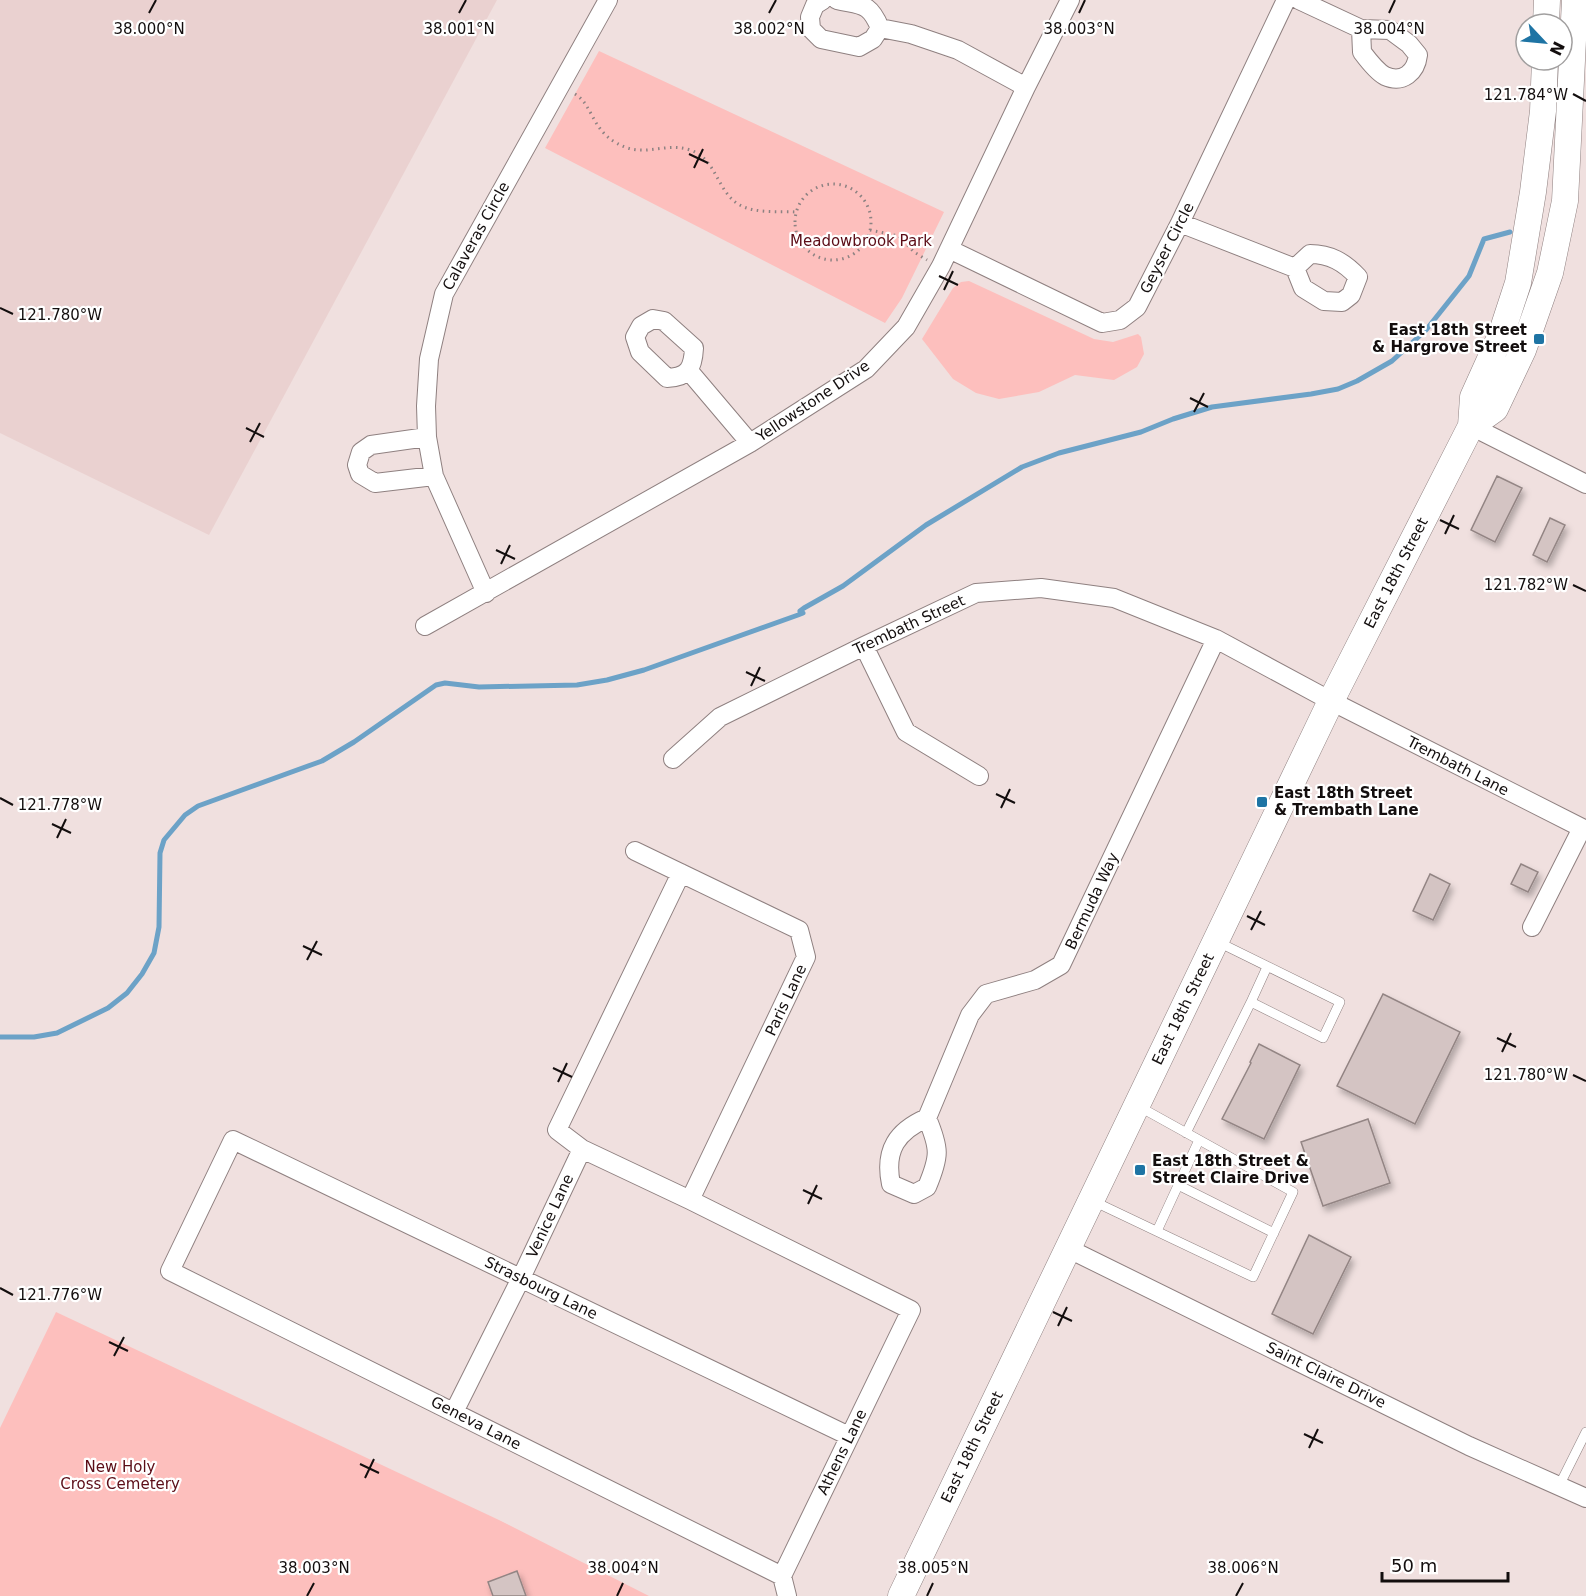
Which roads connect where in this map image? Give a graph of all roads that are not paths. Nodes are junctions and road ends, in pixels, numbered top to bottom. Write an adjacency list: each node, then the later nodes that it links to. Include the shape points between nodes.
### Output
1 (609, 0): 17 (street, Calaveras Circle, via 444,294 429,359)
2 (823, 0): 8 (street, via 815,5 810,17 811,29 821,39 859,47 873,39)
3 (837, 0): 8 (street, via 868,7)
4 (1070, 0): 11 (street, Yellowstone Drive)
5 (1286, 0): 12 (street, Geyser Circle)
6 (1299, 0): 9 (street)
7 (1575, 0): 16 (main road, East 18th Street, via 1564,201 1550,273 1523,350 1495,409)
8 (880, 28): 11 (street, via 957,50)
9 (1361, 29)
10 (1545, 72): 16 (main road, East 18th Street, via 1533,192 1518,283 1501,335 1473,397)
11 (1026, 87): 13 (street, Yellowstone Drive)
12 (1180, 224): 13 (street, Geyser Circle, via 1137,308 1120,320 1102,323); 14 (street)
13 (945, 258): 18 (street, Yellowstone Drive, via 906,327 866,369)
14 (1295, 268)
15 (688, 371): 18 (street)
16 (1471, 426): 20 (street); 25 (main road, East 18th Street)
17 (427, 436): 19 (street, Calaveras Circle); 19 (street, via 371,445 361,452 357,465 360,474 375,483)
18 (750, 443): 21 (street, Yellowstone Drive)
19 (434, 476): 21 (street, Calaveras Circle)
20 (1586, 484)
21 (486, 593): 22 (street, Yellowstone Drive)
22 (425, 626)
23 (1216, 639): 24 (street, Trembath Street, via 1114,598 1041,588 976,593); 25 (street, Trembath Street); 36 (street, Bermuda Way, via 1061,965 1035,980 986,994 970,1015)
24 (864, 646): 26 (street, Trembath Street, via 720,717); 27 (street, via 906,732)
25 (1331, 701): 28 (street, Trembath Lane); 32 (main road, East 18th Street)
26 (673, 759)
27 (979, 776)
28 (1584, 829): 31 (street)
29 (635, 850): 30 (street, Paris Lane)
30 (681, 873): 39 (street, via 557,1130); 41 (street, Paris Lane, via 800,930 806,957)
31 (1532, 927)
32 (1216, 941): 33 (lane); 35 (main road, East 18th Street)
33 (1267, 967): 34 (lane); 34 (lane, via 1340,1002 1323,1038)
34 (1251, 1002): 37 (lane)
35 (1136, 1105): 37 (lane); 42 (main road, East 18th Street)
36 (927, 1118)
37 (1186, 1133): 38 (lane)
38 (1199, 1140): 40 (lane); 44 (lane, via 1293,1192)
39 (582, 1149): 41 (street); 47 (street, Venice Lane)
40 (1179, 1185): 43 (lane); 44 (lane)
41 (690, 1200): 50 (street, Athens Lane, via 911,1311)
42 (1091, 1200): 43 (lane); 45 (main road, East 18th Street)
43 (1157, 1231): 44 (lane, via 1253,1277)
44 (1274, 1233)
45 (1067, 1248): 51 (street, Saint Claire Drive, via 1469,1446); 55 (main road, East 18th Street)
46 (170, 1271): 47 (street, Strasbourg Lane, via 233,1140); 48 (street, Geneva Lane)
47 (521, 1278): 48 (street, Venice Lane); 50 (street, Strasbourg Lane)
48 (453, 1412): 53 (street, Geneva Lane)
49 (1586, 1432): 51 (lane)
50 (849, 1436): 53 (street, Athens Lane)
51 (1559, 1486): 52 (street, Saint Claire Drive)
52 (1586, 1498)
53 (782, 1576): 54 (street)
54 (787, 1596)
55 (901, 1596)

